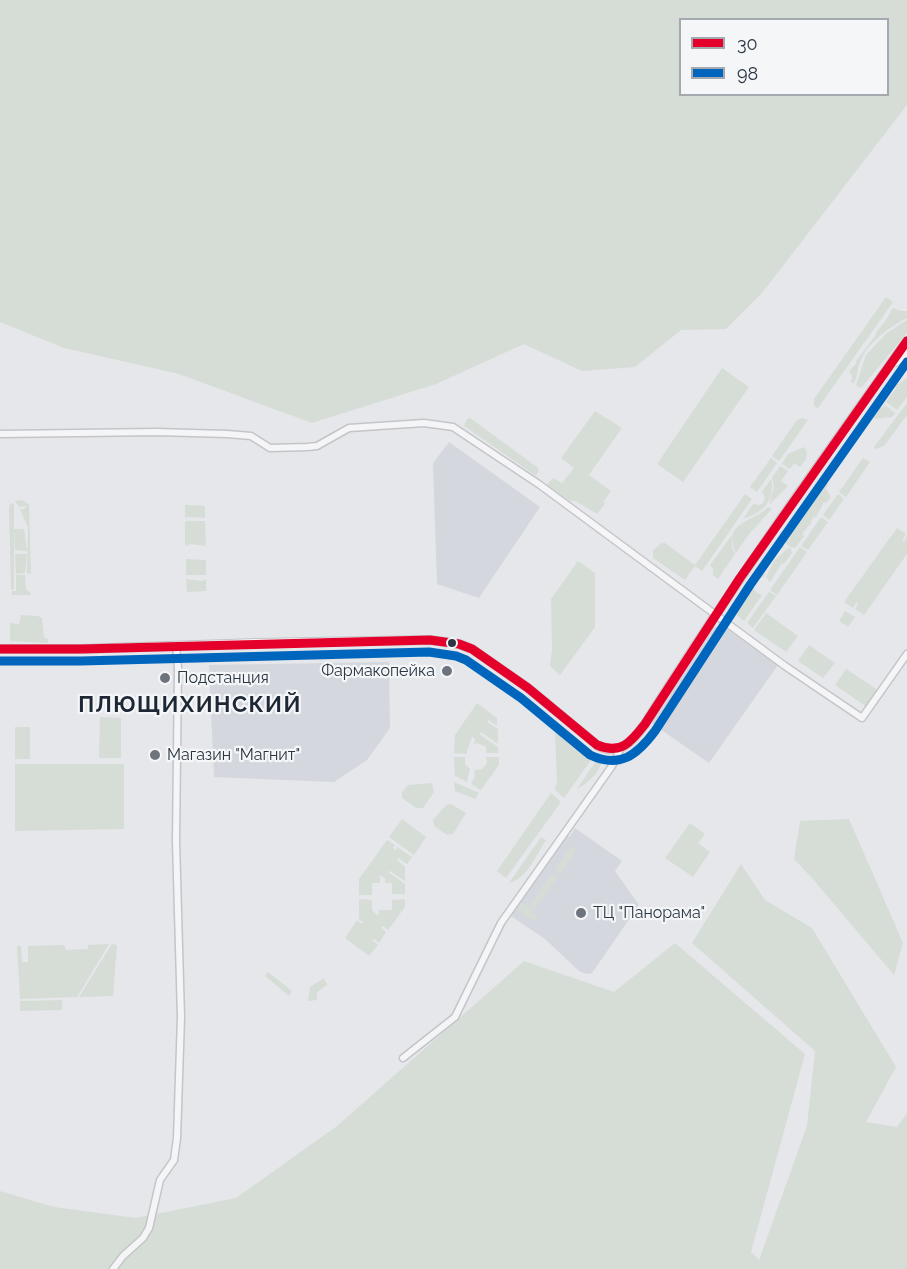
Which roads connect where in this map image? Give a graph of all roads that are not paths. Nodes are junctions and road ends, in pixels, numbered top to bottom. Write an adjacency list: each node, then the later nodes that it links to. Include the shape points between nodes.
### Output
1 (907, 340): 3 (street)
2 (907, 353): 3 (street)
3 (891, 365): 5 (street)
4 (0, 434): 5 (street, via 228,434 251,436 270,448 317,446 349,428 424,423 453,427 540,485)
5 (716, 614): 8 (street, via 862,718); 9 (street, via 645,724)
6 (176, 646): 7 (street); 9 (street, via 430,640 459,644 528,688 597,746); 11 (street, via 180,1017 177,1138 174,1160 160,1180 149,1228)
7 (0, 649)
8 (907, 654)
9 (620, 750): 10 (street, via 501,923 455,1017)
10 (403, 1058)
11 (113, 1269)

